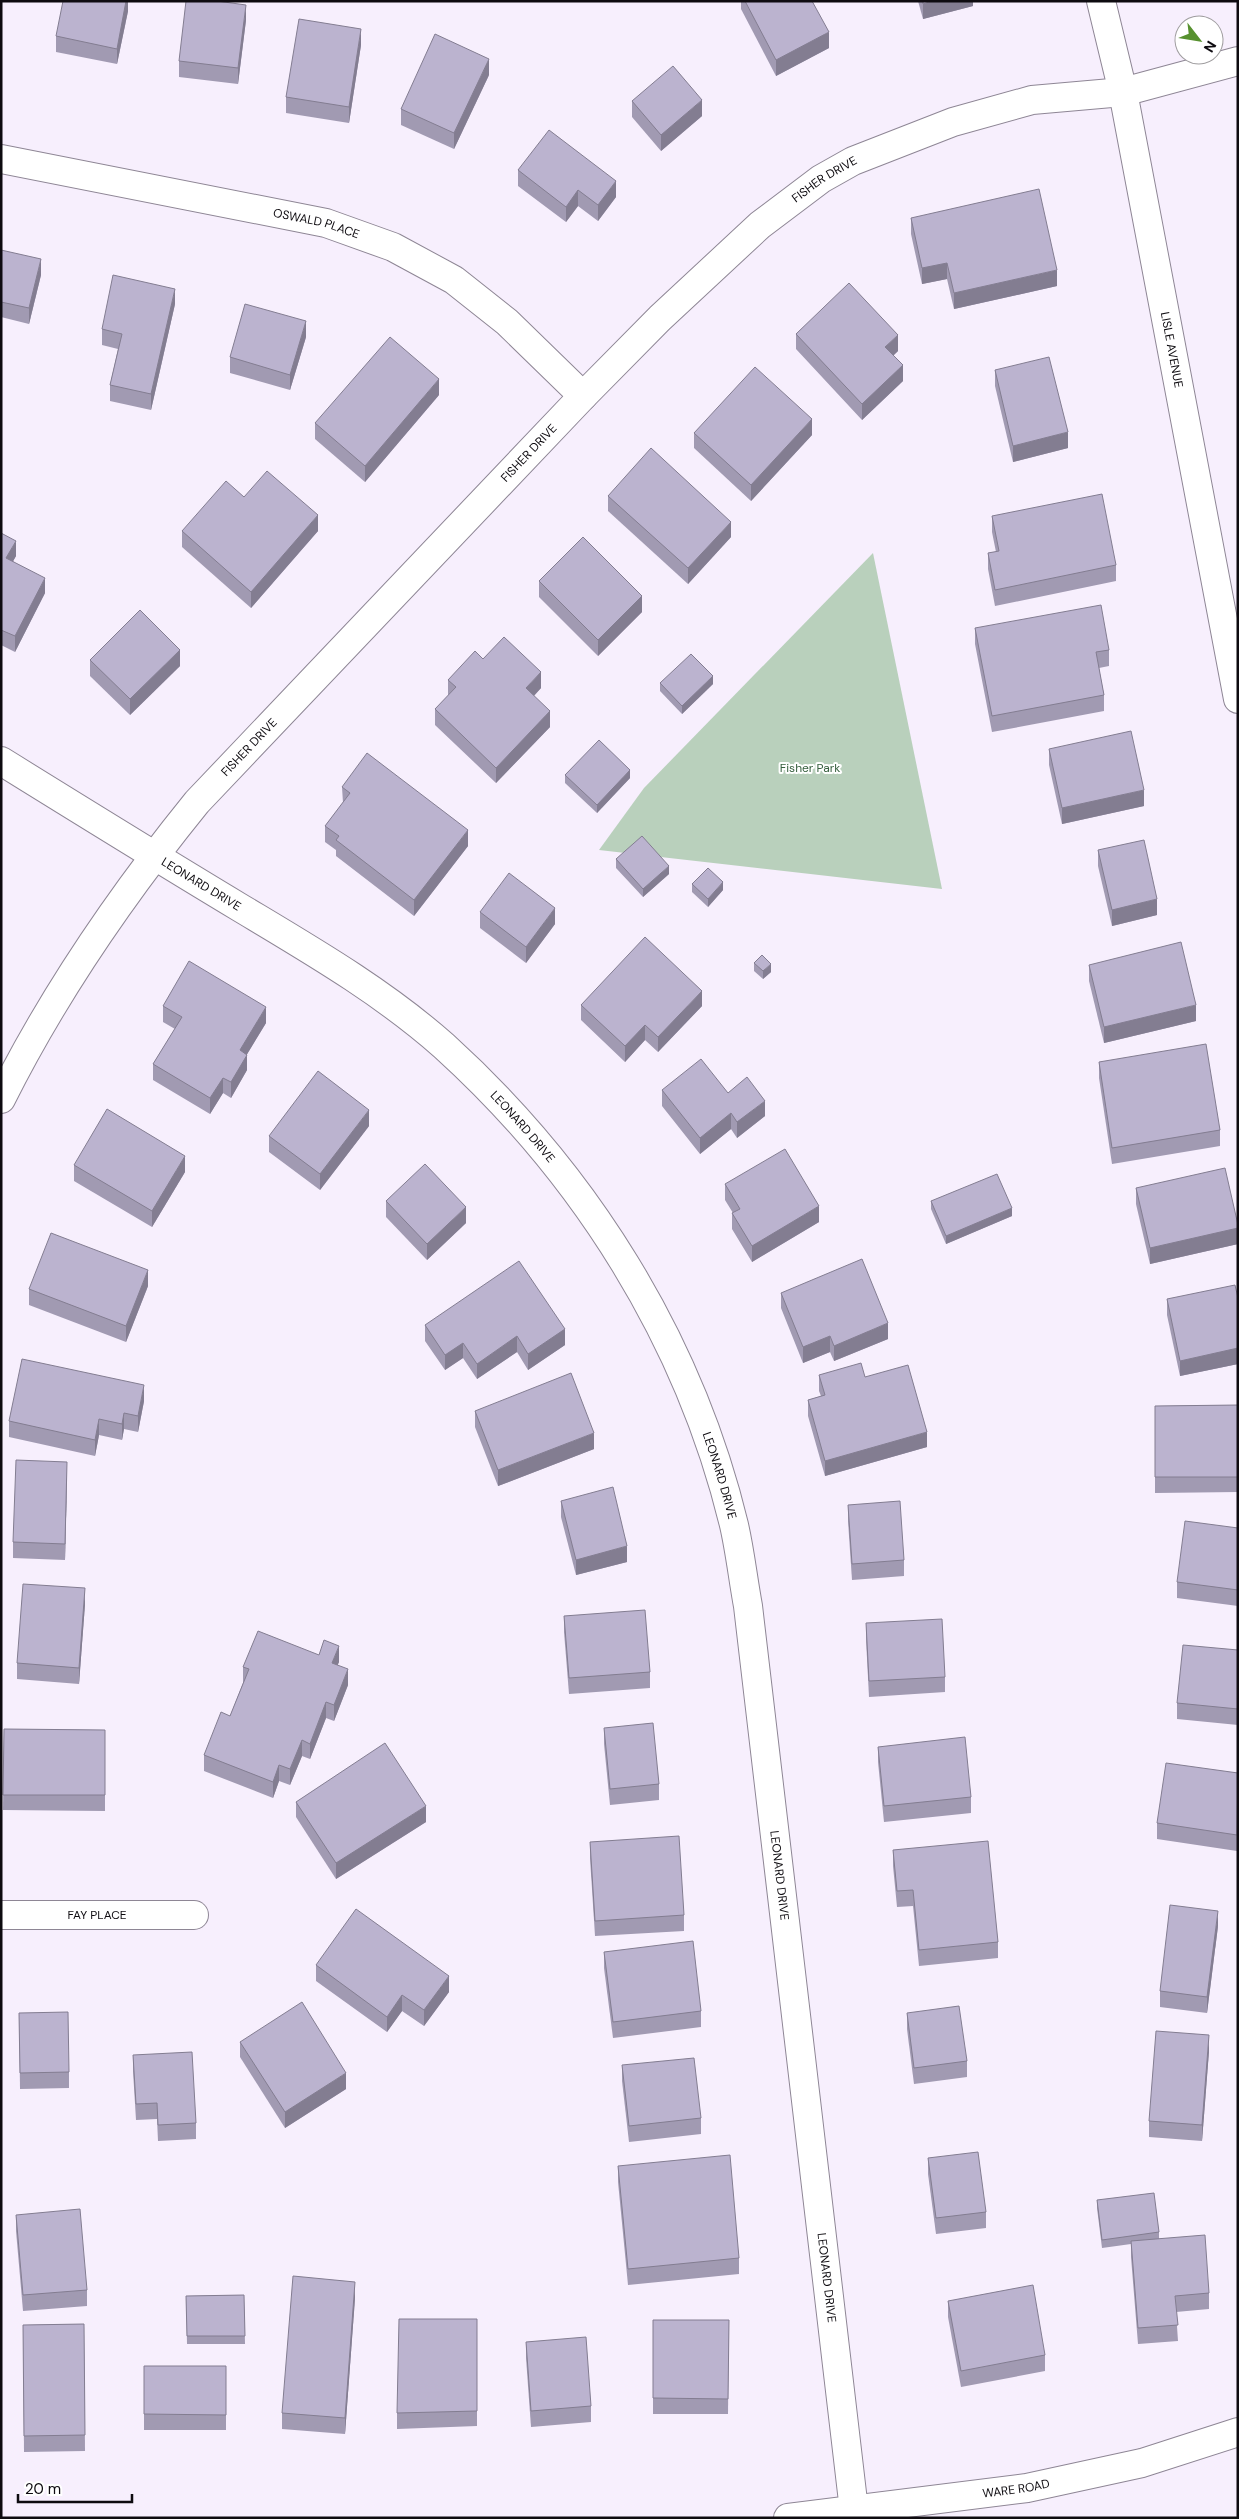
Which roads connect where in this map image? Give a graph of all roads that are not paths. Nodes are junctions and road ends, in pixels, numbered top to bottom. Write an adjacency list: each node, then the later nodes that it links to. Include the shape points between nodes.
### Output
1 (1101, 1): 3 (street, LISLE AVENUE)
2 (1238, 61): 3 (street, FISHER DRIVE)
3 (1122, 92): 5 (street, FISHER DRIVE, via 1032,100 952,122 854,161 821,179 760,225 660,318); 6 (street, LISLE AVENUE)
4 (1, 159): 5 (street, OSWALD PLACE, via 326,223 393,247 454,280 507,322)
5 (583, 396): 8 (street, FISHER DRIVE, via 197,802)
6 (1238, 699)
7 (1, 761): 8 (street, LEONARD DRIVE)
8 (154, 855): 9 (street, FISHER DRIVE, via 93,942); 13 (street, LEONARD DRIVE, via 348,973 442,1045 522,1122 612,1240 659,1324 688,1385 716,1460 734,1526 748,1606)
9 (1, 1099)
10 (1, 1915): 11 (street, FAY PLACE)
11 (194, 1915)
12 (1238, 2432): 13 (street, WARE ROAD, via 1142,2463 1027,2488)
13 (854, 2510): 14 (street, WARE ROAD)
14 (788, 2518)

